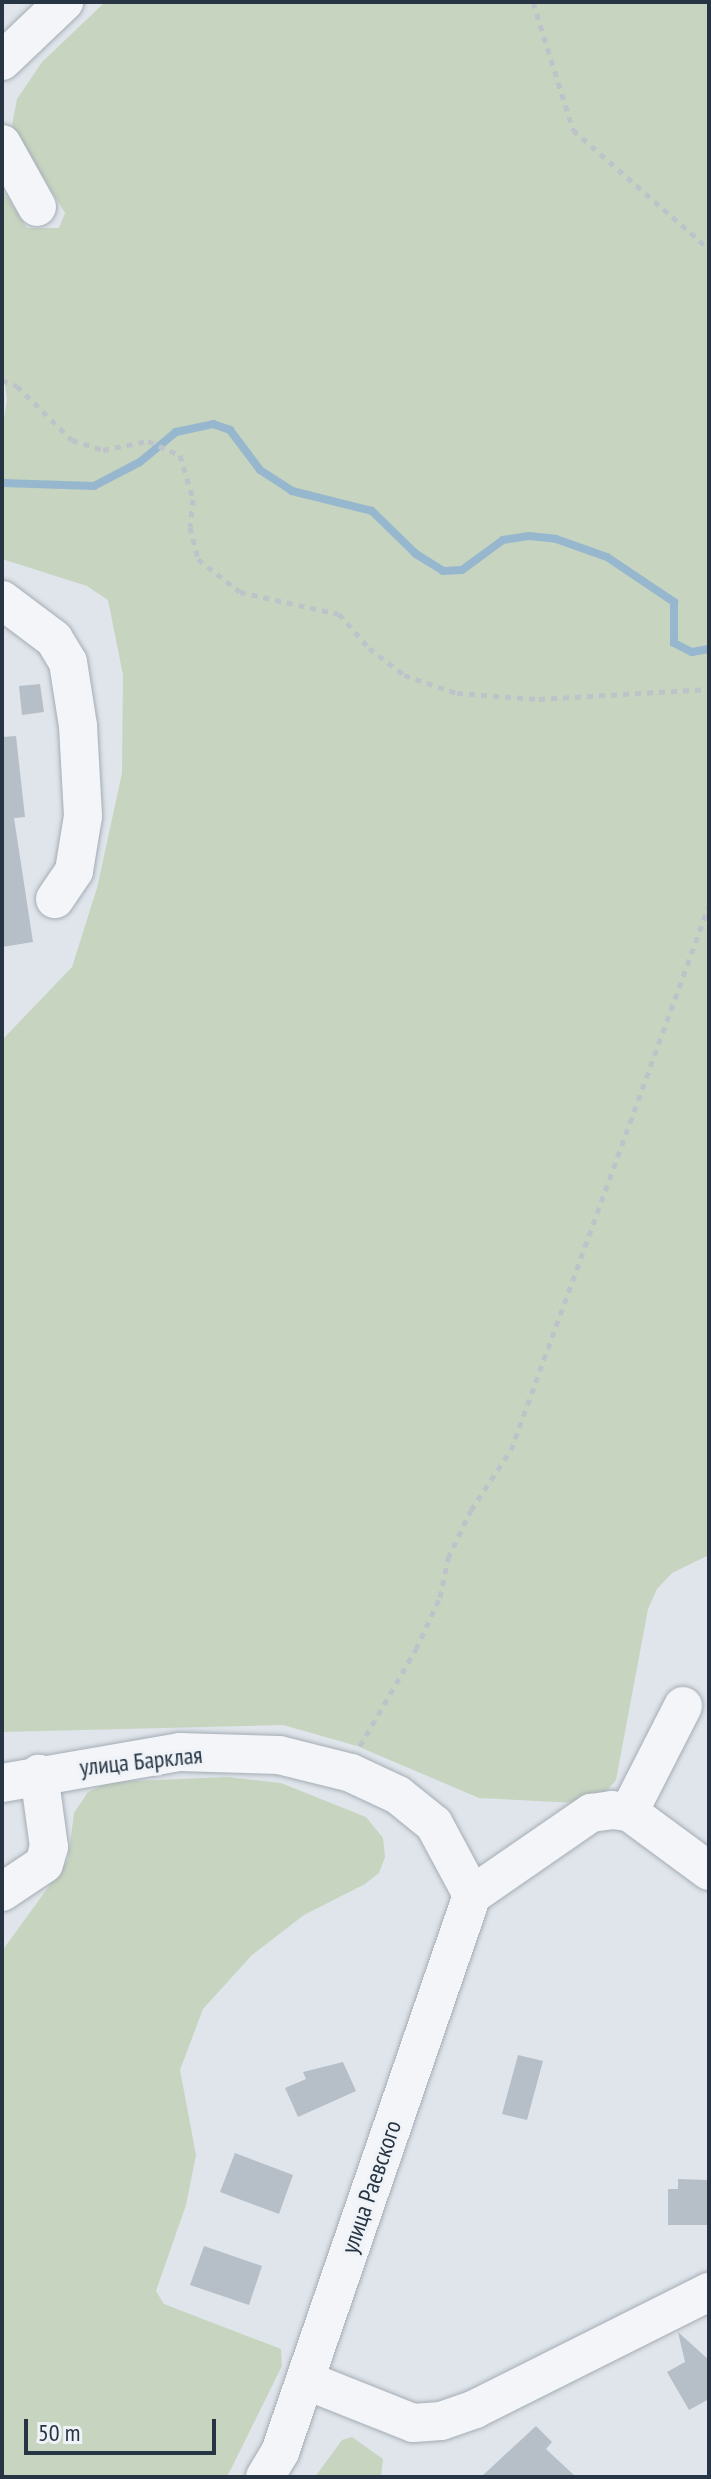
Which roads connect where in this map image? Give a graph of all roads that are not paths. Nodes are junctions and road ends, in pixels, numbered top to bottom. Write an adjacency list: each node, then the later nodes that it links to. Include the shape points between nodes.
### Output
1 (64, 2): 2 (street)
2 (2, 61)
3 (2, 144): 4 (street)
4 (37, 207)
5 (2, 600): 6 (street, via 54,639 68,662 81,752 83,816 74,871)
6 (55, 899)
7 (683, 1706): 10 (street)
8 (39, 1774): 9 (street, улица Барклая); 12 (street, via 49,1847 44,1864); 13 (street, улица Барклая, via 180,1752 279,1755 351,1773 398,1795 434,1824)
9 (2, 1783)
10 (629, 1812): 11 (street); 13 (street, via 591,1813)
11 (709, 1871)
12 (2, 1892)
13 (472, 1895): 15 (street, улица Раевского)
14 (709, 2292): 15 (street, via 441,2421 413,2423)
15 (305, 2380): 16 (street, улица Раевского, via 280,2452)
16 (265, 2477)

